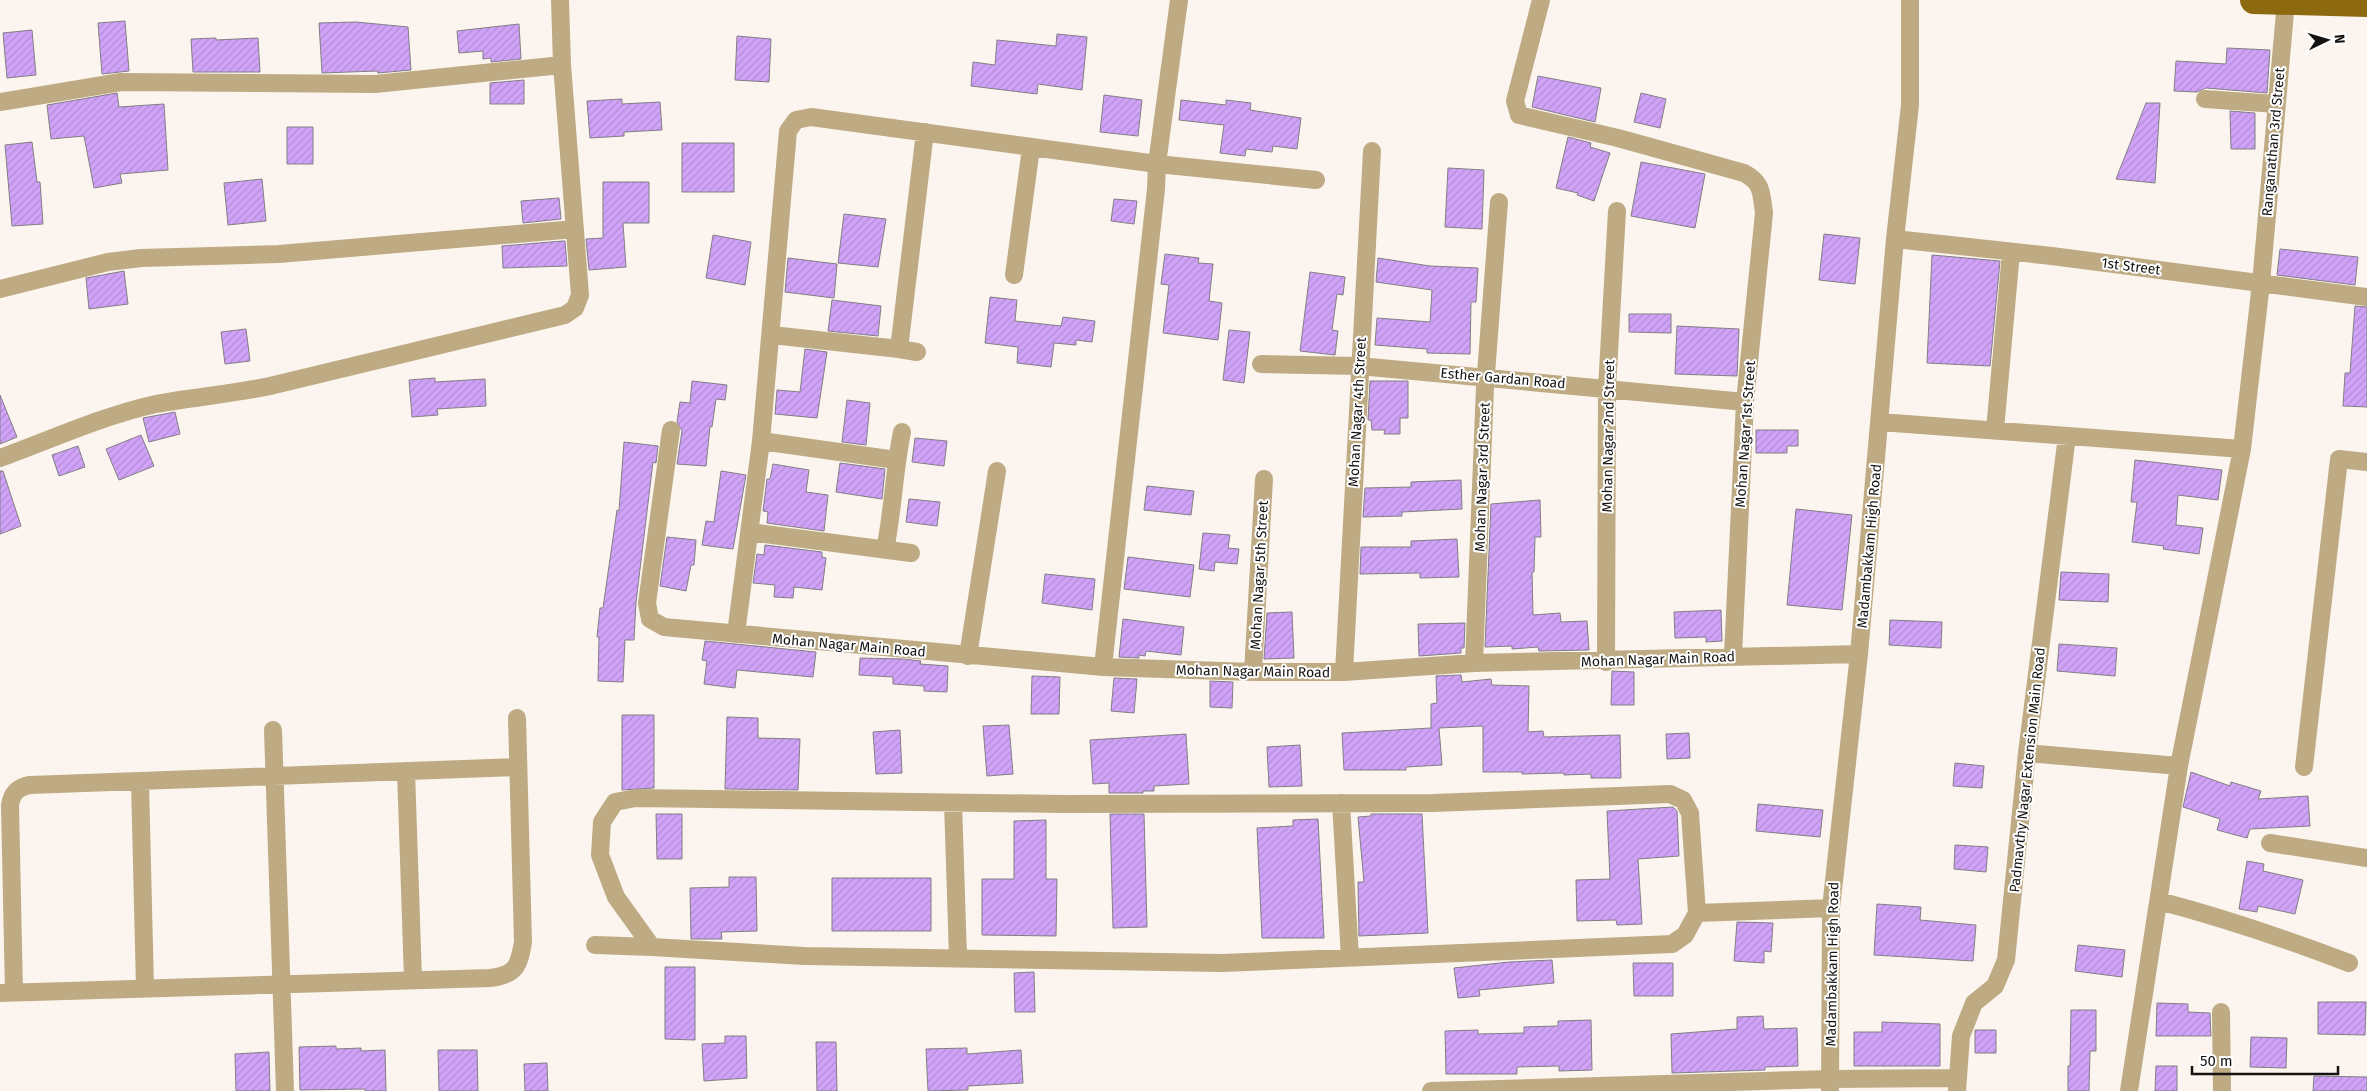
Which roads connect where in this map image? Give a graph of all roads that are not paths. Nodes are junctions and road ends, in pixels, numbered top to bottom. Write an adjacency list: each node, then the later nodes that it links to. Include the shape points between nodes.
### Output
1 (560, 0): 8 (street)
2 (1179, 0): 15 (street)
3 (1541, 0): 33 (street, Mohan Nagar 1st Street, via 1515,101 1519,115 1744,173 1755,179 1759,186 1764,213)
4 (1910, 0): 20 (street, Madambakkam High Road, via 1910,105)
5 (2254, 0): 6 (main road)
6 (2286, 2): 7 (main road); 11 (street, Ranganathan 3rd Street)
7 (2367, 3)
8 (562, 65): 10 (street, via 375,84 121,82); 19 (street)
9 (2205, 99): 11 (street)
10 (0, 102)
11 (2276, 104): 23 (street, Ranganathan 3rd Street)
12 (925, 132): 13 (street); 26 (street, via 811,116 796,120 788,131); 27 (street)
13 (1031, 148): 15 (street); 22 (street)
14 (1372, 151): 30 (street, Mohan Nagar 4th Street)
15 (1157, 164): 16 (street); 55 (street)
16 (1316, 180)
17 (1499, 202): 31 (street, Mohan Nagar 3rd Street)
18 (1617, 211): 32 (street, Mohan Nagar 2nd Street)
19 (574, 229): 24 (street, via 279,254 142,258 108,262); 41 (street, via 580,294 575,308 564,315 270,386 156,404)
20 (1895, 238): 21 (street, 1st Street); 34 (street, Madambakkam High Road)
21 (2011, 252): 23 (street, 1st Street); 36 (street)
22 (1014, 275)
23 (2261, 283): 25 (street, 1st Street); 40 (street, Ranganathan 3rd Street)
24 (0, 289)
25 (2367, 296)
26 (772, 335): 27 (street); 39 (street)
27 (899, 349): 28 (street)
28 (917, 352)
29 (1261, 364): 30 (street, Esther Gardan Road)
30 (1359, 366): 31 (street, Esther Gardan Road); 57 (street, Mohan Nagar 4th Street)
31 (1486, 376): 32 (street, Esther Gardan Road); 54 (street, Mohan Nagar 3rd Street)
32 (1607, 389): 33 (street, Esther Gardan Road); 53 (street, Mohan Nagar 2nd Street)
33 (1745, 402): 52 (street, Mohan Nagar 1st Street)
34 (1880, 422): 36 (street); 50 (street, Madambakkam High Road)
35 (671, 430): 49 (street, Mohan Nagar Main Road, via 647,603 650,619 664,627)
36 (1995, 430): 38 (street)
37 (902, 432): 42 (street)
38 (2067, 436): 40 (street); 60 (street, Padmavthy Nagar Extension Main Road)
39 (761, 441): 42 (street); 46 (street)
40 (2242, 449): 62 (street, Ranganathan 3rd Street)
41 (0, 458)
42 (896, 460): 47 (street, via 894,498)
43 (2367, 462): 63 (street, via 2339,459)
44 (997, 471): 51 (street)
45 (1264, 479): 56 (street, Mohan Nagar 5th Street)
46 (750, 532): 47 (street); 49 (street)
47 (885, 550): 48 (street)
48 (911, 553)
49 (736, 634): 51 (street, Mohan Nagar Main Road)
50 (1859, 654): 52 (street, Mohan Nagar Main Road); 73 (street, Madambakkam High Road)
51 (968, 656): 55 (street, Mohan Nagar Main Road)
52 (1733, 656): 53 (street, Mohan Nagar Main Road)
53 (1606, 662): 54 (street, Mohan Nagar Main Road)
54 (1474, 663): 57 (street, Mohan Nagar Main Road)
55 (1103, 667): 56 (street, Mohan Nagar Main Road)
56 (1253, 672): 57 (street, Mohan Nagar Main Road)
57 (1344, 672)
58 (517, 718): 61 (street)
59 (273, 730): 65 (street)
60 (2027, 753): 62 (street); 85 (street, Padmavthy Nagar Extension Main Road, via 2006,960 1995,986 1974,1003 1961,1036)
61 (518, 766): 64 (street); 80 (street, via 524,925 520,961 510,973 501,977)
62 (2179, 766): 72 (street, Ranganathan 3rd Street)
63 (2304, 767)
64 (406, 771): 65 (street); 80 (street)
65 (275, 777): 66 (street); 81 (street)
66 (140, 782): 71 (street, via 30,785 18,789 10,805); 82 (street)
67 (953, 803): 68 (street); 76 (street, via 636,798 615,802 602,822 600,854 616,897); 77 (street)
68 (1341, 803): 74 (street, via 1433,803 1670,794 1683,800 1690,814); 78 (street)
69 (2270, 843): 70 (street)
70 (2367, 858)
71 (5, 871): 83 (street)
72 (2159, 901): 79 (street, via 2220,917); 92 (street, Ranganathan 3rd Street)
73 (1831, 908): 74 (street); 86 (street, Madambakkam High Road)
74 (1697, 914): 78 (street, via 1685,935 1672,944)
75 (595, 945): 76 (street)
76 (652, 947): 77 (street, via 804,956)
77 (958, 957): 78 (street, via 1222,963)
78 (1350, 958)
79 (2349, 963)
80 (413, 980): 81 (street)
81 (281, 983): 82 (street); 89 (street)
82 (145, 988): 83 (street)
83 (7, 993)
84 (2221, 1012): 93 (street)
85 (1957, 1084): 86 (street)
86 (1830, 1085): 87 (street)
87 (1688, 1087): 88 (street)
88 (1559, 1089): 91 (street)
89 (285, 1091)
90 (1431, 1091): 91 (street)
91 (1436, 1091)
92 (2129, 1091)
93 (2222, 1091)

